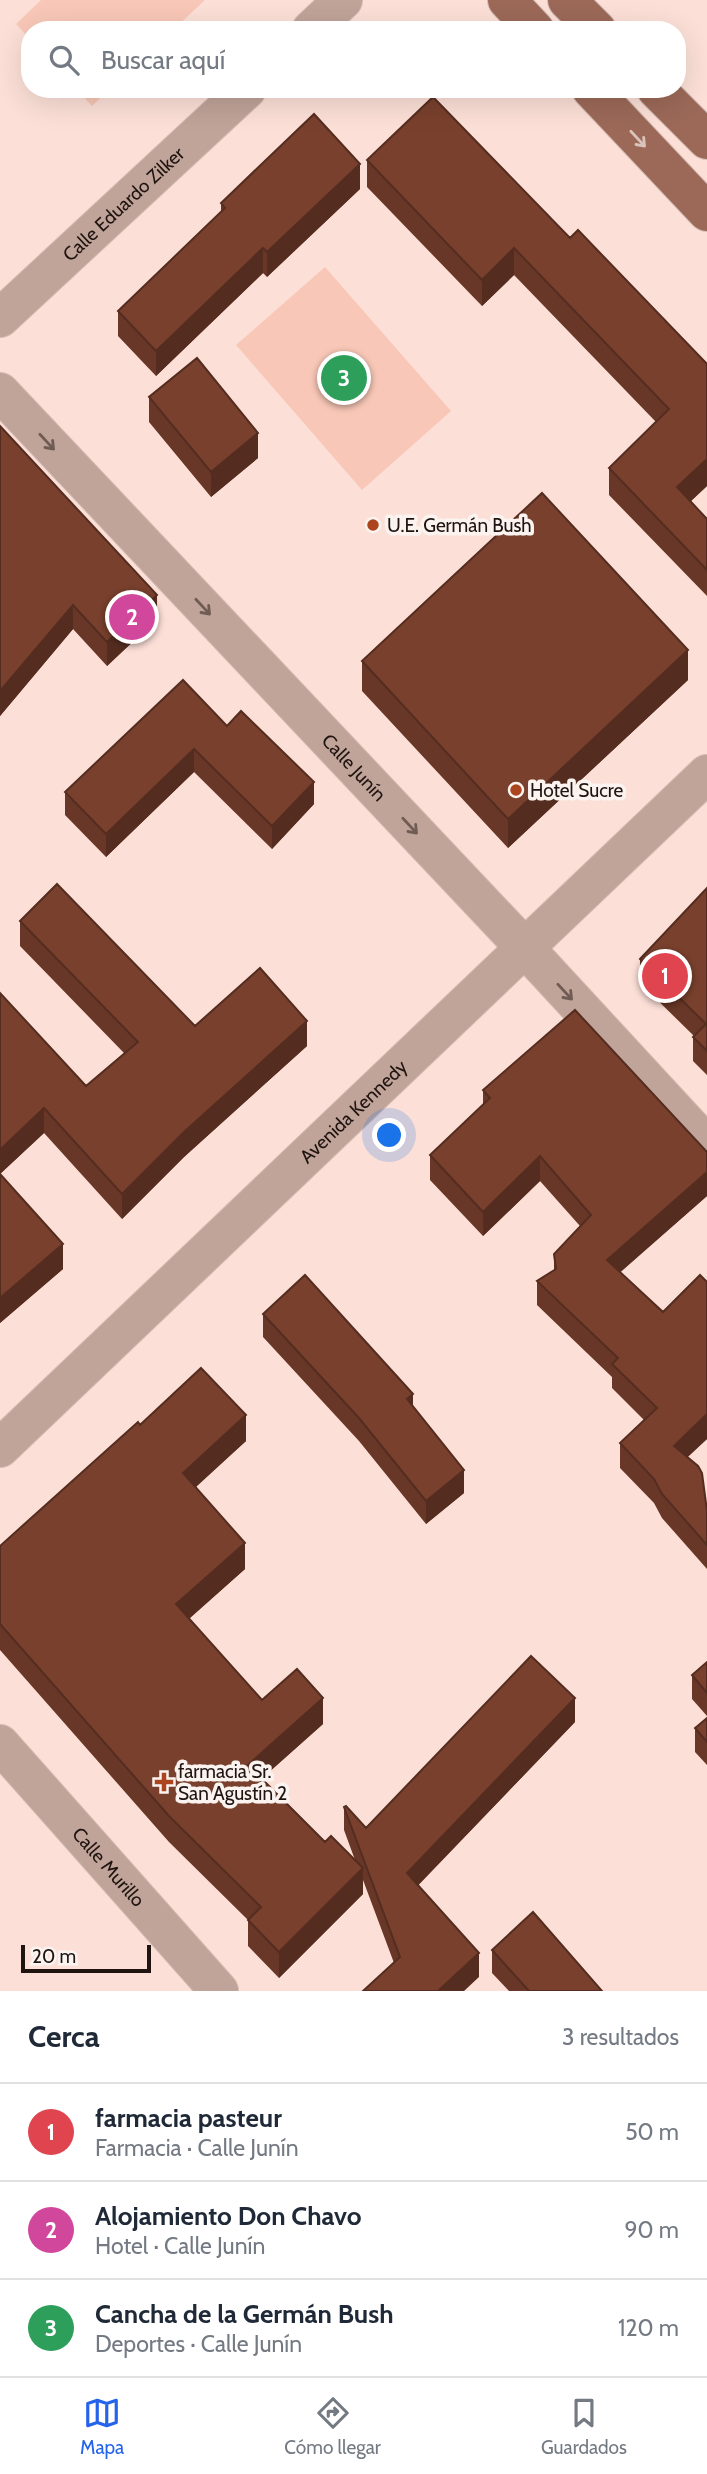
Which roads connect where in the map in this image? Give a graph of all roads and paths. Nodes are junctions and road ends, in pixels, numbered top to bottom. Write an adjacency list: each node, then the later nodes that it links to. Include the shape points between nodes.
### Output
1 (343, 0): 4 (street)
2 (507, 0): 5 (main road)
3 (567, 0): 6 (main road)
4 (321, 21)
5 (527, 21)
6 (588, 21)
7 (237, 98): 12 (street, Calle Eduardo Zilker)
8 (599, 98): 11 (main road, one-way to 11)
9 (665, 98): 10 (main road)
10 (707, 140)
11 (707, 212)
12 (0, 318)
13 (0, 392): 15 (street, Calle Junín, one-way to 15)
14 (707, 774): 15 (street, Avenida Kennedy)
15 (526, 949): 16 (street, Calle Junín, one-way to 16); 17 (street, Avenida Kennedy)
16 (707, 1145)
17 (0, 1448)
18 (0, 1744): 19 (street, Calle Murillo)
19 (219, 1991)

